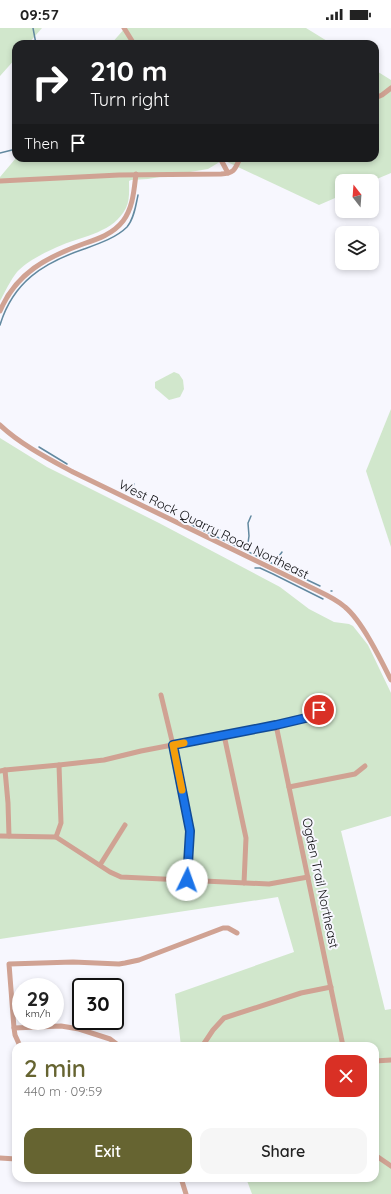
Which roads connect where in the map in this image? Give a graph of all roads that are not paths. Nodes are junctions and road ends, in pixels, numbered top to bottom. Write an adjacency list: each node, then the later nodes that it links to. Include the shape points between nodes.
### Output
1 (124, 28): 2 (street)
2 (132, 40)
3 (391, 88): 4 (street)
4 (379, 96)
5 (222, 162): 8 (street)
6 (238, 162): 8 (street, via 234,170)
7 (136, 174): 8 (street); 9 (street); 10 (street, via 131,205 126,217 113,231 44,261 20,279)
8 (228, 174)
9 (0, 181)
10 (0, 310)
11 (0, 426): 12 (street, West Rock Quarry Road Northeast, via 73,472 339,602 358,622)
12 (391, 680)
13 (161, 695): 17 (street)
14 (319, 710): 15 (street, via 310,717)
15 (276, 725): 16 (street); 21 (street, Ogden Trail Northeast)
16 (224, 735): 17 (street); 29 (street, via 246,838)
17 (173, 745): 18 (street, via 104,760); 28 (street, via 190,831)
18 (58, 765): 20 (street); 25 (street, via 61,823)
19 (365, 766): 21 (street, via 355,774)
20 (2, 770): 24 (street, via 8,803)
21 (289, 787): 27 (street, Ogden Trail Northeast)
22 (125, 825): 26 (street)
23 (0, 836): 24 (street)
24 (9, 836): 25 (street)
25 (56, 837): 26 (street)
26 (100, 865): 28 (street, via 122,877)
27 (308, 877): 29 (street, via 268,884); 31 (street, Ogden Trail Northeast)
28 (187, 880): 29 (street)
29 (244, 883)
30 (237, 933): 32 (street, via 222,928 139,960 120,964 10,964)
31 (331, 987): 37 (street, via 301,993 224,1018); 38 (street, Ogden Trail Northeast)
32 (12, 996)
33 (64, 1026): 36 (street, via 110,1038)
34 (14, 1030): 35 (street)
35 (18, 1042)
36 (115, 1042)
37 (205, 1042)
38 (342, 1042)
39 (391, 1060): 40 (street)
40 (379, 1061)
41 (0, 1158): 43 (street)
42 (379, 1158): 44 (street)
43 (12, 1159)
44 (391, 1166)
45 (182, 1182): 46 (street)
46 (186, 1194)

